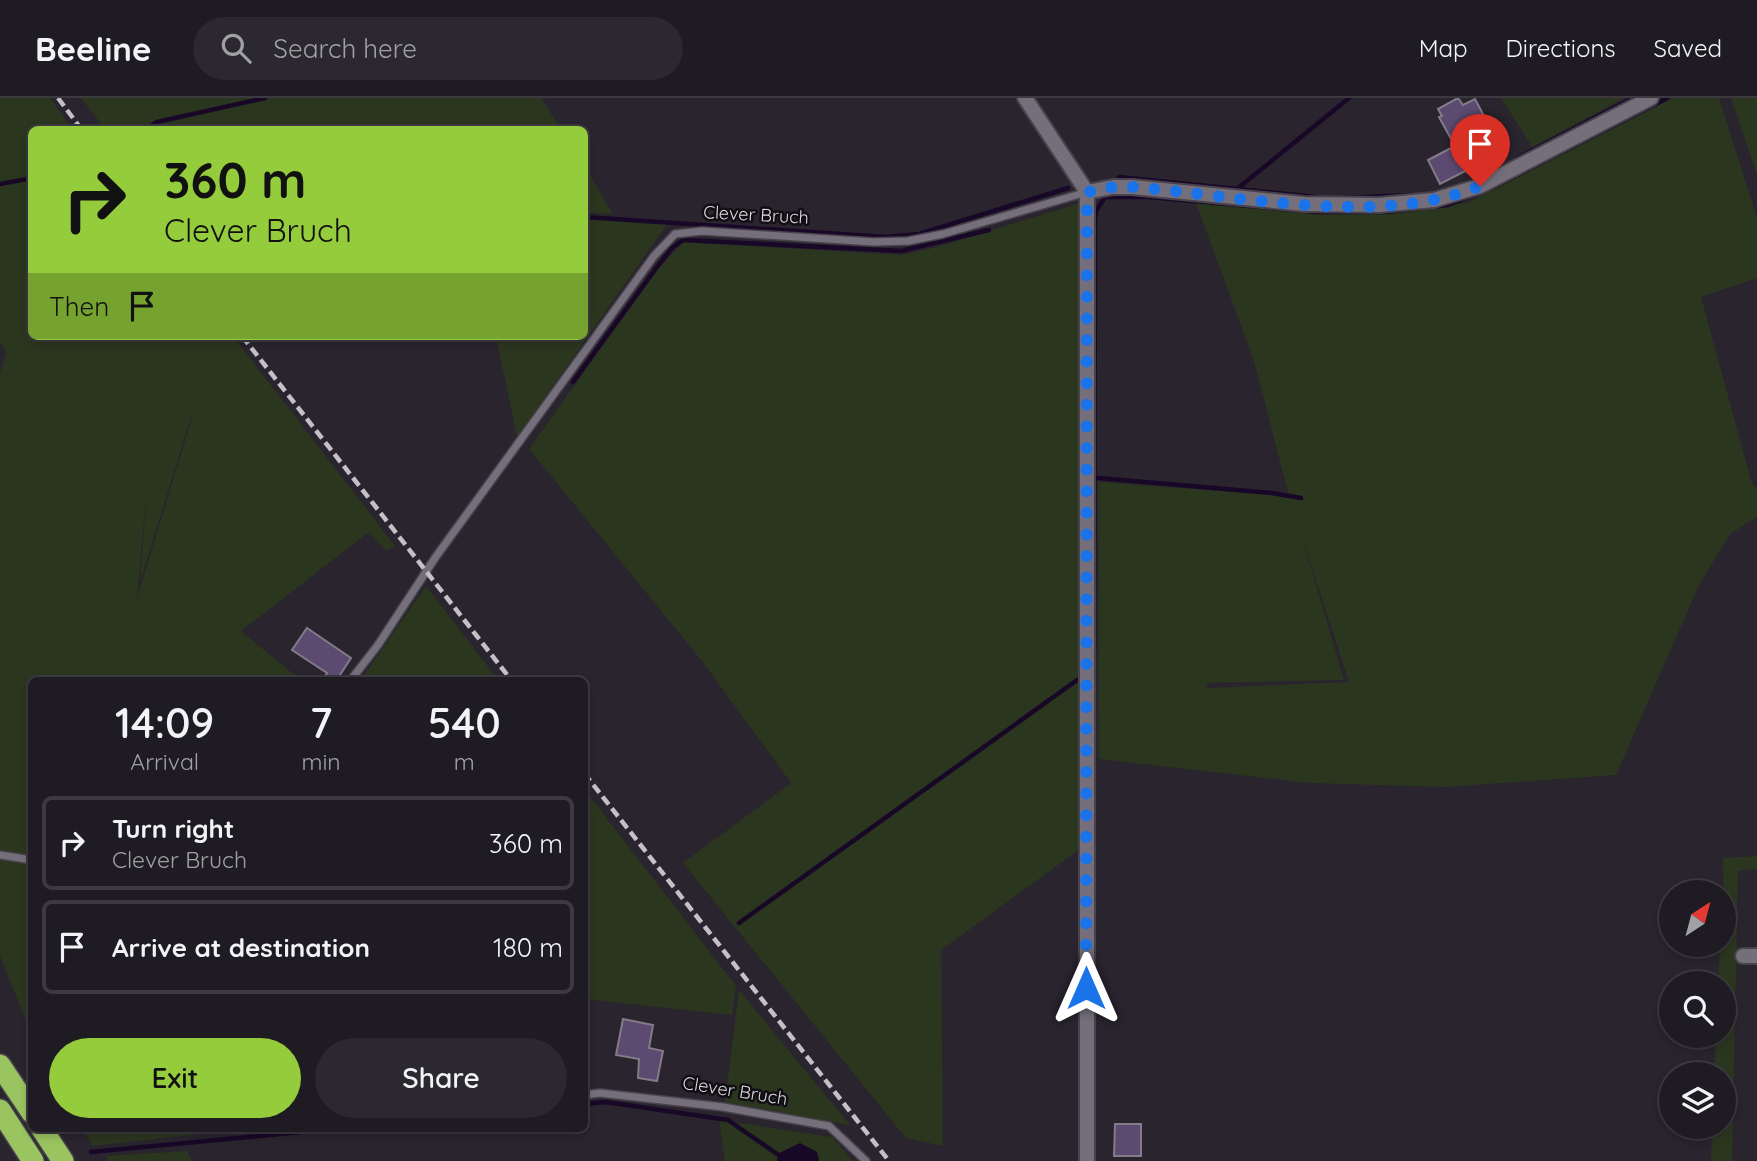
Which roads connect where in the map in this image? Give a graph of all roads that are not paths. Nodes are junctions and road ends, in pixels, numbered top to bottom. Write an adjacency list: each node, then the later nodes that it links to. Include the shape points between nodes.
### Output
1 (1025, 98): 3 (street)
2 (1651, 98): 3 (street, Clever Bruch, via 1480,186 1434,200 1332,205 1132,187)
3 (1087, 192): 4 (lane, Clever Bruch, via 908,241 692,231 675,234 664,242); 15 (street)
4 (353, 677)
5 (0, 855): 6 (lane)
6 (28, 859)
7 (0, 1065): 9 (highway)
8 (588, 1094): 14 (lane, Clever Bruch, via 723,1107 829,1126)
9 (28, 1107)
10 (0, 1110): 12 (highway)
11 (44, 1132): 13 (highway)
12 (33, 1161)
13 (63, 1161)
14 (866, 1161)
15 (1087, 1161)

